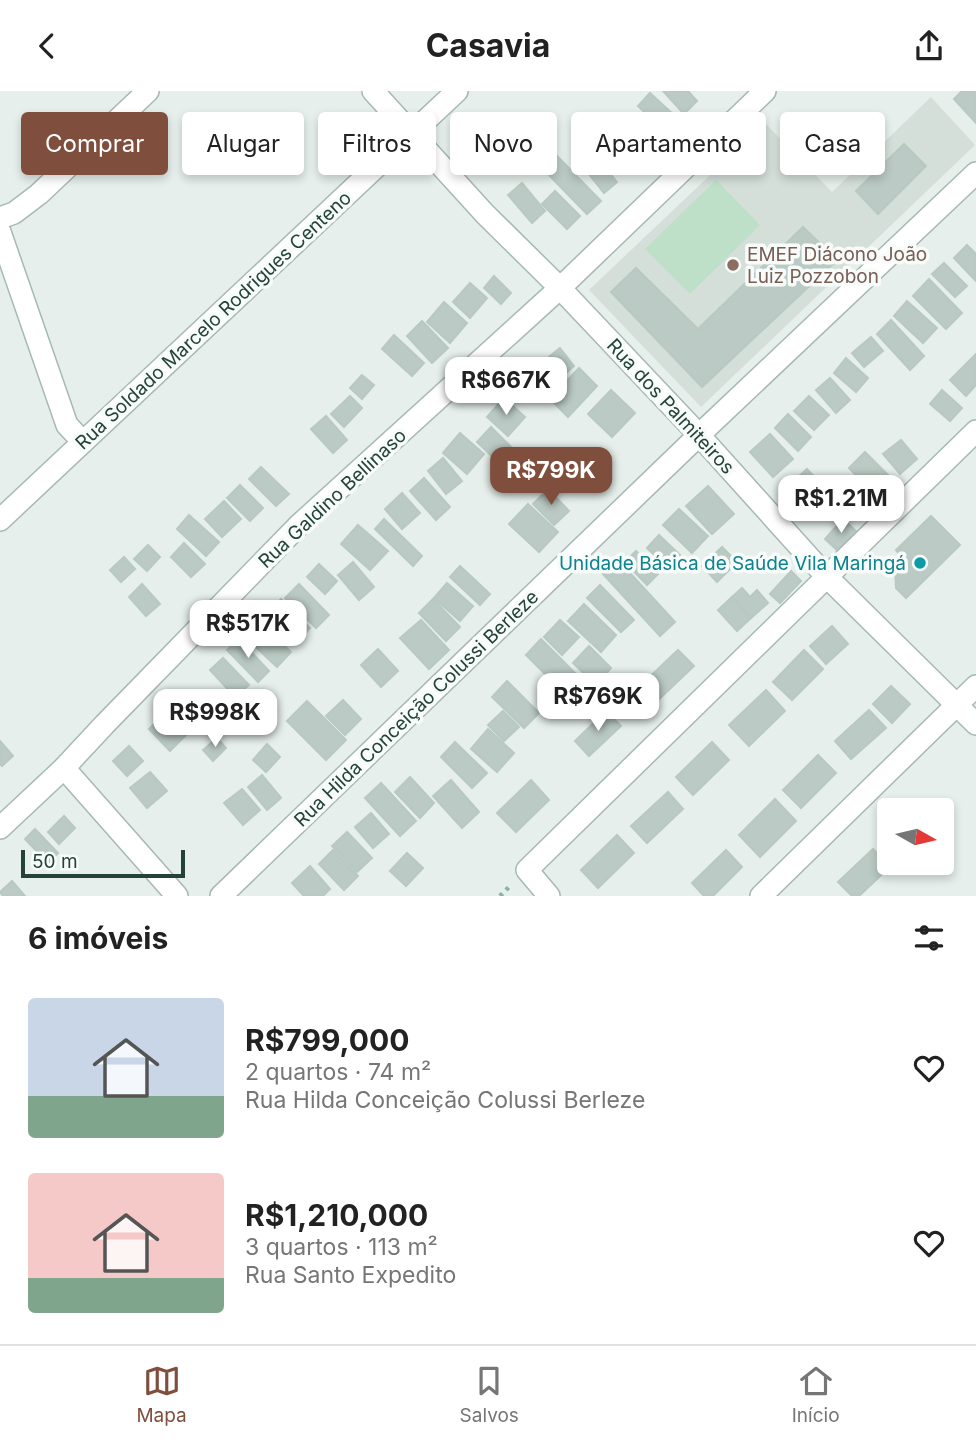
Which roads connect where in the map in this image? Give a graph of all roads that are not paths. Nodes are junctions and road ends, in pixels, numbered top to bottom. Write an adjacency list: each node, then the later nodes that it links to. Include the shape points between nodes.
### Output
1 (148, 91): 10 (street, via 38,194)
2 (373, 91): 5 (street, Rua dos Palmiteiros)
3 (457, 91): 6 (street, Rua Soldado Marcelo Rodrigues Centeno)
4 (765, 91): 12 (street, Rua Galdino Bellinaso)
5 (392, 112)
6 (434, 112)
7 (436, 160): 12 (street, Rua dos Palmiteiros)
8 (976, 173): 14 (street, Rua Hilda Conceição Colussi Berleze)
9 (367, 175): 15 (street, Rua Soldado Marcelo Rodrigues Centeno)
10 (0, 218)
11 (0, 232): 15 (street, via 67,425)
12 (560, 288): 14 (street, Rua dos Palmiteiros); 21 (street, Rua Galdino Bellinaso, via 299,525)
13 (976, 431): 17 (street)
14 (699, 435): 17 (street, Rua dos Palmiteiros); 24 (street, Rua Hilda Conceição Colussi Berleze)
15 (83, 442): 16 (street, Rua Soldado Marcelo Rodrigues Centeno)
16 (0, 520)
17 (826, 576): 19 (street, Rua dos Palmiteiros); 25 (street, via 527,870)
18 (976, 686): 19 (street)
19 (956, 705): 20 (street, Rua dos Palmiteiros); 26 (street)
20 (976, 724)
21 (64, 768): 22 (street, Rua Galdino Bellinaso); 23 (street)
22 (0, 828)
23 (177, 896)
24 (221, 896)
25 (549, 896)
26 (761, 896)

